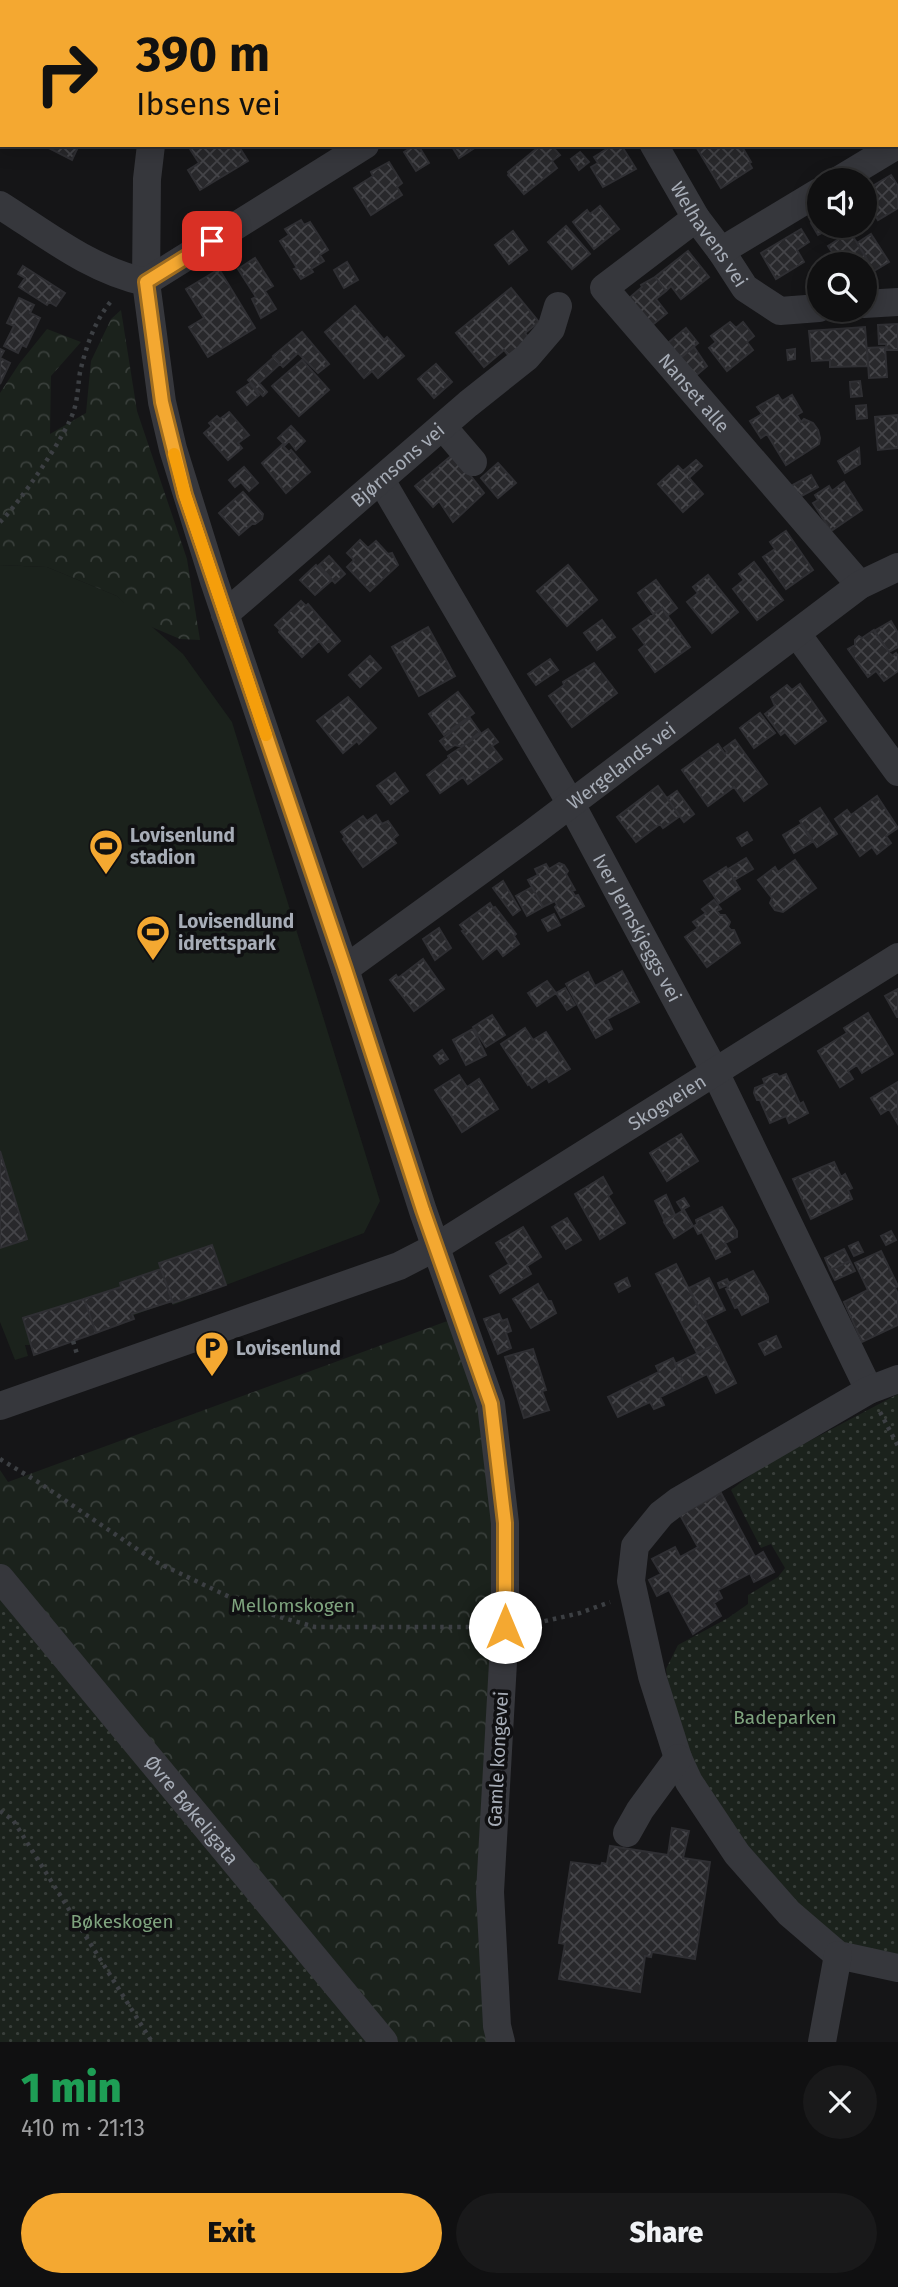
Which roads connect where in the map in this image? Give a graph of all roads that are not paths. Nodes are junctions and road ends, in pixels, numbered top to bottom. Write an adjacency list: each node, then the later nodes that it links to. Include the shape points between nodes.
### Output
1 (150, 147): 10 (street, Gamle kongevei)
2 (362, 147): 10 (street)
3 (655, 147): 8 (street, Welhavens vei)
4 (895, 147): 5 (street)
5 (859, 168)
6 (807, 199): 9 (street)
7 (0, 205): 10 (street, via 93,264)
8 (696, 218): 9 (street, Welhavens vei); 19 (street, Nanset alle, via 604,288)
9 (721, 251): 14 (street, Welhavens vei, via 745,288 780,311)
10 (146, 282): 20 (street, Gamle kongevei, via 173,449)
11 (898, 302): 12 (street)
12 (877, 303)
13 (558, 306): 15 (street, Bjørnsons vei, via 551,329 527,357)
14 (807, 309)
15 (443, 427): 16 (street); 17 (street, Bjørnsons vei)
16 (473, 462)
17 (381, 480): 20 (street, Bjørnsons vei); 23 (street, Iver Jernskjeggs vei)
18 (898, 567): 19 (street, Wergelands vei)
19 (860, 585): 21 (street, Wergelands vei)
20 (225, 614): 25 (street, Gamle kongevei)
21 (797, 634): 22 (street); 23 (street, Wergelands vei)
22 (898, 772)
23 (571, 804): 25 (street, Wergelands vei); 26 (street, Iver Jernskjeggs vei)
24 (898, 957): 26 (street, Skogveien)
25 (345, 969): 27 (street, Gamle kongevei)
26 (715, 1072): 27 (street, Skogveien); 29 (street, Iver Jernskjeggs vei)
27 (436, 1247): 30 (street, Skogveien, via 385,1272); 37 (street, Gamle kongevei, via 491,1404 505,1523 505,1627 490,1892)
28 (898, 1379): 29 (street)
29 (869, 1390): 32 (street, via 678,1501 635,1546 631,1581 652,1676)
30 (0, 1406)
31 (0, 1578): 36 (street, Øvre Bøkeligata)
32 (678, 1758): 33 (street); 34 (street, via 737,1854 789,1913)
33 (627, 1833)
34 (838, 1955): 35 (street); 38 (street)
35 (898, 1968)
36 (384, 2042)
37 (500, 2042)
38 (822, 2042)

